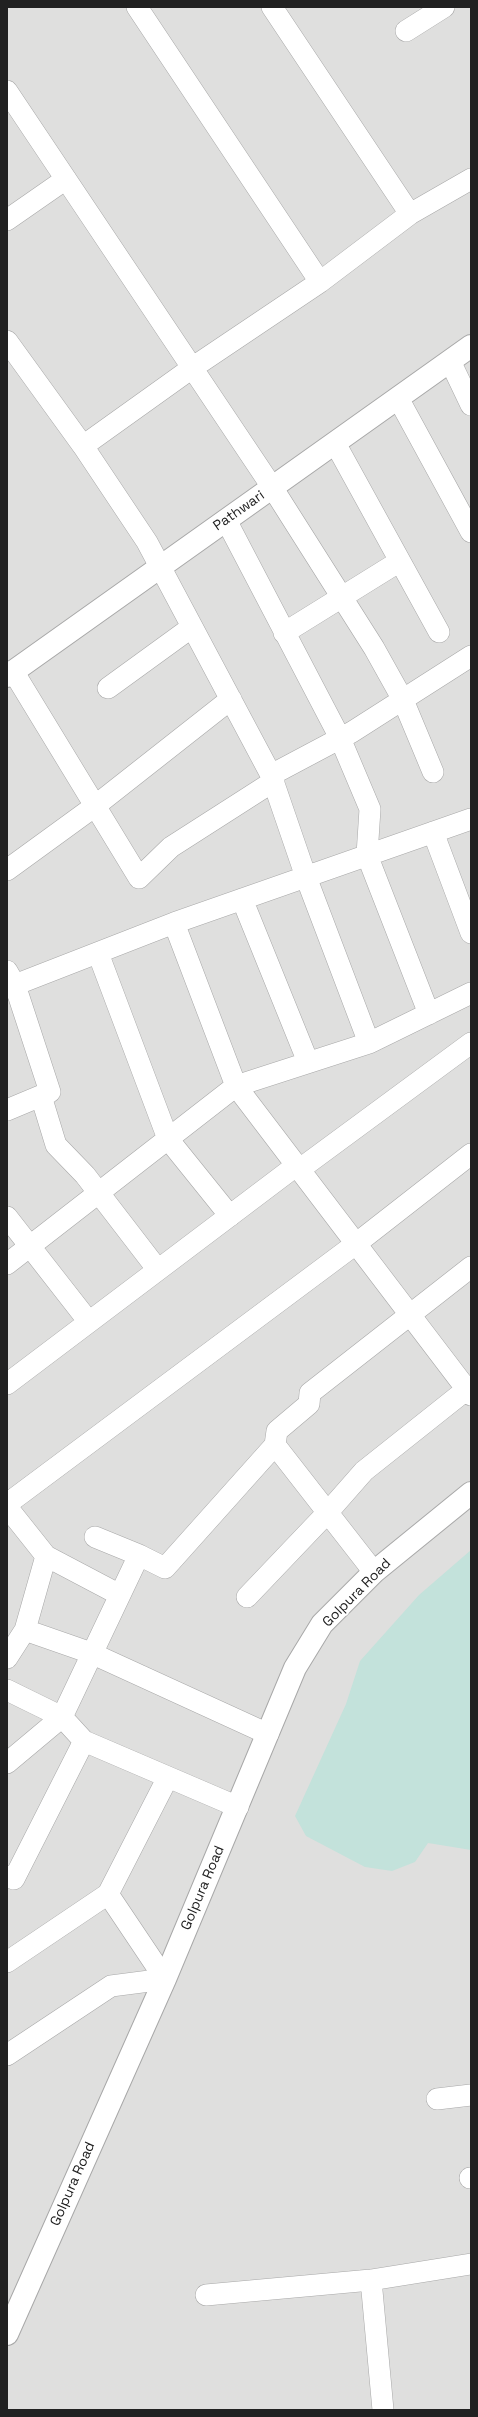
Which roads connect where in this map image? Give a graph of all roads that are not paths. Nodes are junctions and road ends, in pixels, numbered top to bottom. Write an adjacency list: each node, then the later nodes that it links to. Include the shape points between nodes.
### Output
1 (137, 7): 10 (street)
2 (444, 7): 4 (street)
3 (276, 8): 8 (street)
4 (406, 32)
5 (7, 91): 7 (street)
6 (471, 179): 8 (street)
7 (66, 180): 9 (street); 14 (street)
8 (410, 214): 10 (street)
9 (7, 220)
10 (320, 282): 14 (street)
11 (7, 341): 18 (street)
12 (471, 346): 13 (street, Pathwari)
13 (450, 361): 15 (street, Pathwari); 16 (street)
14 (192, 368): 18 (street); 19 (street)
15 (398, 398): 17 (street, Pathwari); 21 (street)
16 (471, 405)
17 (335, 443): 19 (street, Pathwari); 22 (street)
18 (83, 446): 23 (street)
19 (272, 487): 20 (street, Pathwari); 24 (street)
20 (226, 520): 23 (street, Pathwari); 27 (street)
21 (471, 532)
22 (400, 561): 24 (street); 26 (street)
23 (160, 567): 25 (street); 29 (street, Pathwari)
24 (341, 597): 27 (street); 32 (street)
25 (192, 627): 30 (street); 31 (street)
26 (439, 632)
27 (284, 633): 33 (street)
28 (471, 656): 32 (street)
29 (10, 674): 36 (street)
30 (108, 688)
31 (231, 699): 35 (street); 36 (street)
32 (403, 700): 33 (street); 34 (street)
33 (340, 738): 35 (street); 39 (street, via 370,809)
34 (433, 772)
35 (273, 778): 36 (street, via 171,847 139,878); 41 (street)
36 (95, 806): 40 (street)
37 (471, 819): 38 (street)
38 (433, 832): 39 (street); 44 (street)
39 (367, 855): 41 (street); 48 (street)
40 (7, 870)
41 (306, 877): 42 (street); 49 (street)
42 (242, 899): 43 (street); 51 (street)
43 (174, 923): 45 (street); 52 (street)
44 (471, 933)
45 (98, 953): 46 (street); 55 (street)
46 (10, 981): 53 (street, via 50,1092)
47 (471, 993): 48 (street)
48 (429, 1014): 49 (street)
49 (369, 1043): 51 (street)
50 (469, 1049): 57 (street)
51 (308, 1062): 52 (street)
52 (236, 1086): 55 (street); 57 (street)
53 (41, 1096): 54 (street); 58 (street, via 56,1145)
54 (7, 1110)
55 (168, 1139): 58 (street); 59 (street)
56 (471, 1154): 61 (street)
57 (299, 1167): 59 (street); 61 (street)
58 (100, 1194): 62 (street); 65 (street)
59 (230, 1216): 65 (street)
60 (7, 1217): 62 (street)
61 (356, 1243): 66 (street); 72 (street)
62 (30, 1246): 63 (street); 67 (street)
63 (7, 1264)
64 (471, 1267): 66 (street)
65 (158, 1270): 67 (street)
66 (410, 1315): 69 (street); 70 (street, via 310,1393 309,1404 276,1431)
67 (89, 1322): 68 (street)
68 (7, 1384)
69 (470, 1390): 73 (street, via 364,1471)
70 (275, 1445): 73 (street); 75 (street, via 165,1568)
71 (471, 1493): 77 (street, Golpura Road)
72 (7, 1505): 76 (street)
73 (328, 1512): 77 (street); 79 (street)
74 (94, 1538): 75 (street)
75 (139, 1555): 78 (street)
76 (46, 1556): 78 (street); 80 (street)
77 (374, 1572): 85 (street, Golpura Road, via 322,1624 295,1668)
78 (120, 1595): 81 (street)
79 (247, 1597)
80 (25, 1630): 81 (street); 82 (street)
81 (91, 1653): 84 (street); 85 (street)
82 (7, 1658)
83 (7, 1690): 84 (street)
84 (62, 1717): 86 (street); 87 (street)
85 (268, 1734): 89 (street, Golpura Road)
86 (84, 1741): 88 (street); 90 (street, via 14,1879)
87 (7, 1763)
88 (168, 1777): 89 (street); 91 (street)
89 (238, 1806): 93 (street, Golpura Road)
90 (7, 1876)
91 (108, 1894): 92 (street); 93 (street)
92 (7, 1962)
93 (165, 1979): 94 (street, via 111,1986); 100 (street, Golpura Road)
94 (7, 2055)
95 (471, 2095): 96 (street)
96 (437, 2099)
97 (471, 2264): 98 (street)
98 (371, 2280): 99 (street); 101 (street)
99 (206, 2295)
100 (7, 2334)
101 (383, 2410)

